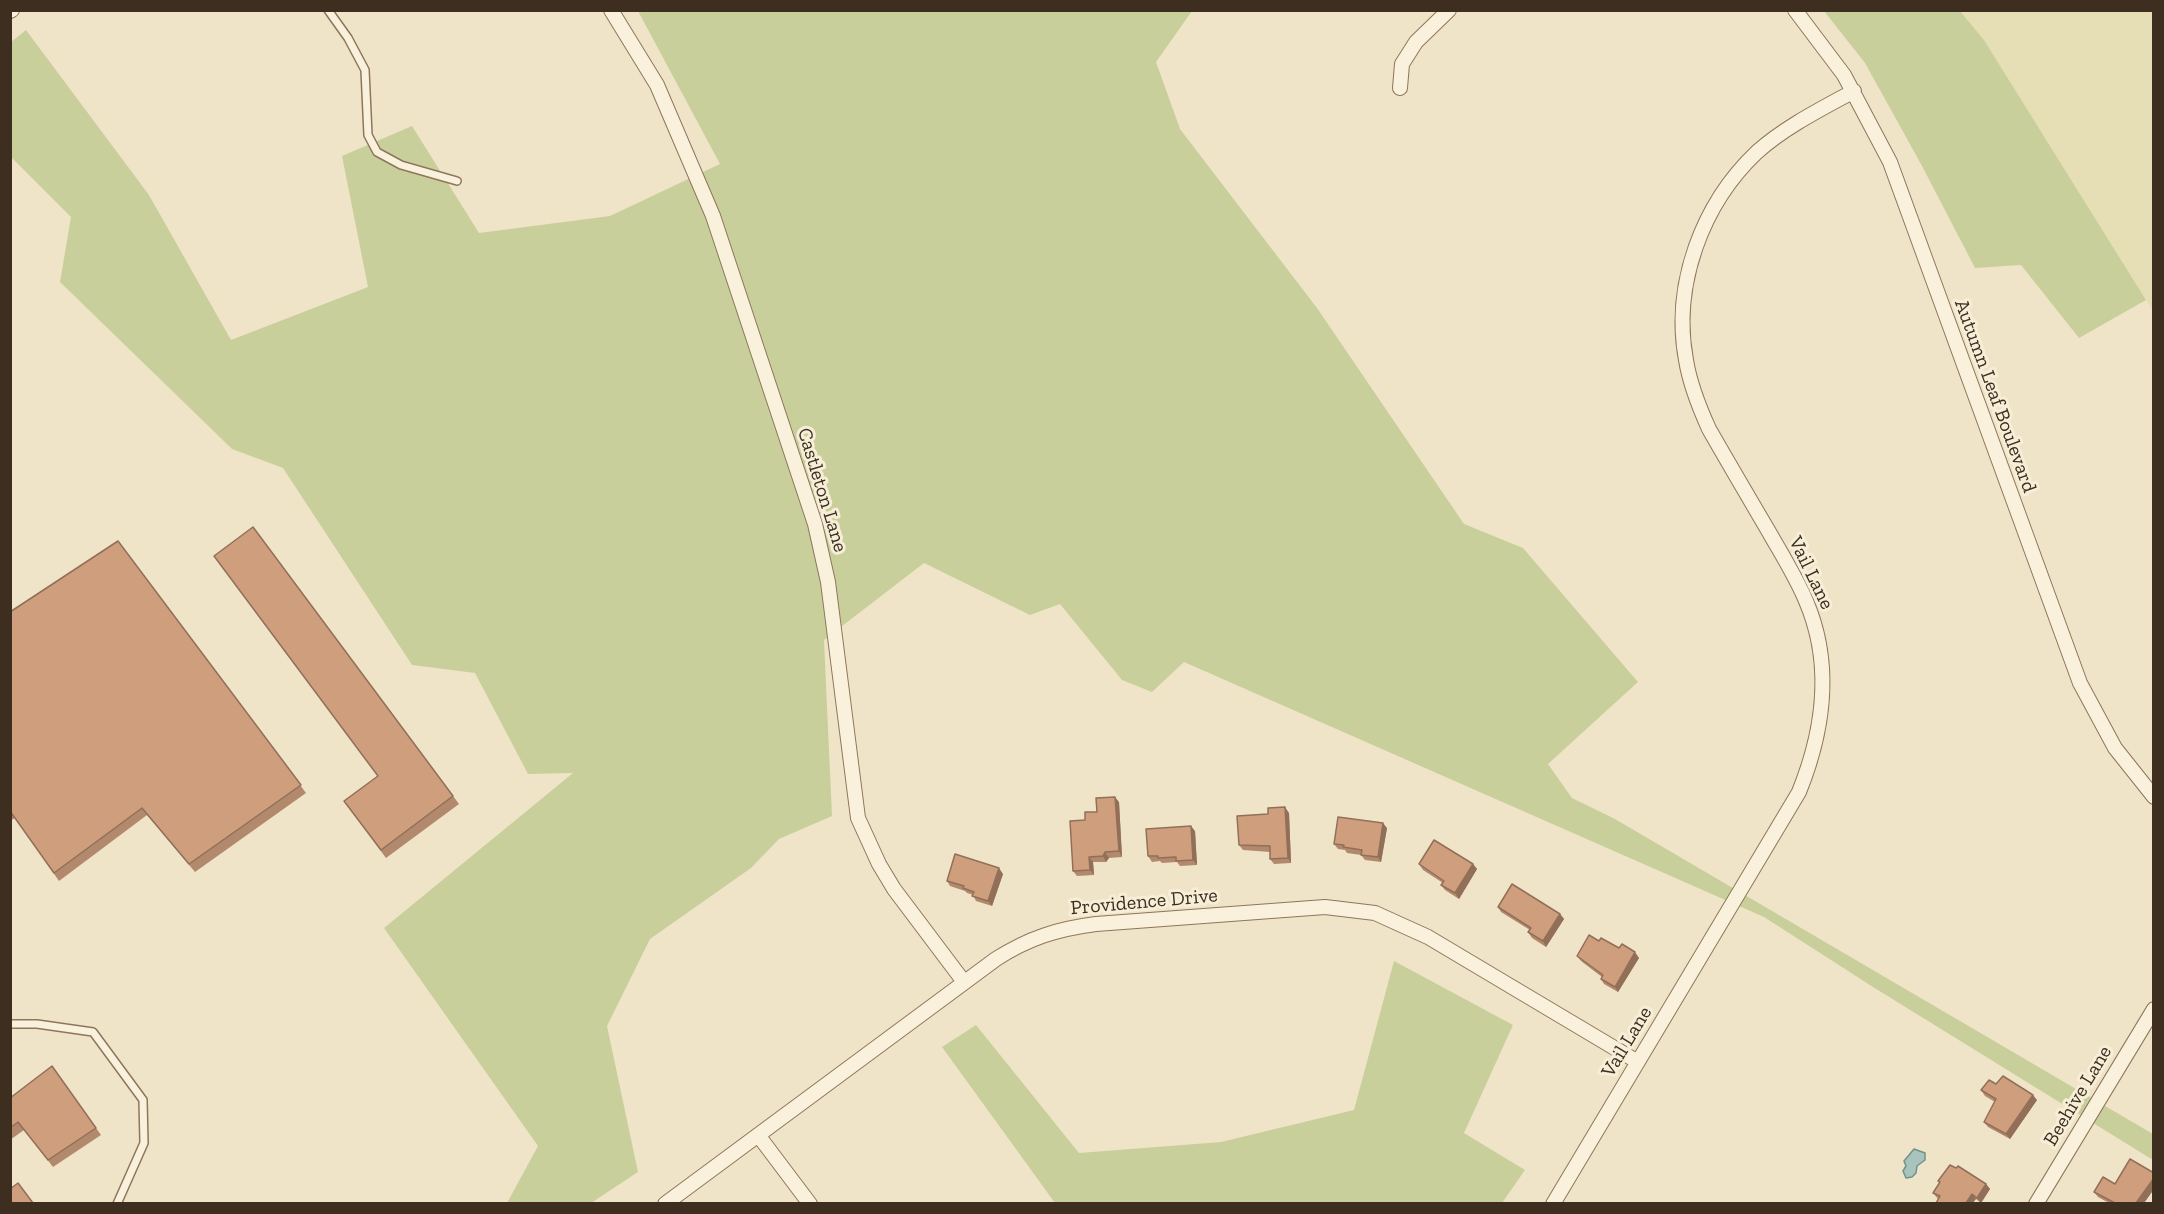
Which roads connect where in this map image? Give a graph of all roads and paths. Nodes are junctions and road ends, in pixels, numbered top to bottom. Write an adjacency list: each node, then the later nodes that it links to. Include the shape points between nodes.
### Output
1 (328, 10): 7 (lane, via 365,70 368,135 377,152 400,165)
2 (611, 10): 9 (street, Castleton Lane, via 657,85 713,216 815,524 828,582 858,818 894,889)
3 (1449, 10): 5 (street, via 1416,42 1402,64)
4 (1795, 10): 6 (street, Autumn Leaf Boulevard)
5 (1400, 88)
6 (1854, 91): 8 (street, Autumn Leaf Boulevard, via 1890,162 2080,683 2115,748); 12 (street, Vail Lane, via 1775,138 1743,168 1710,214 1688,273 1683,336 1690,382 1709,429 1806,601 1822,663 1822,705 1814,750 1799,792)
7 (457, 181)
8 (2154, 797)
9 (964, 982): 12 (street, Providence Drive, via 1015,947 1059,929 1325,907 1353,910 1375,913 1428,937); 13 (street, Providence Drive)
10 (2154, 1009): 18 (street, Beehive Lane)
11 (10, 1024): 14 (lane, via 93,1032 143,1100 144,1143)
12 (1638, 1062): 17 (street, Vail Lane)
13 (758, 1136): 15 (street, Providence Drive); 16 (street)
14 (117, 1203)
15 (665, 1203)
16 (810, 1203)
17 (1554, 1203)
18 (2036, 1203)

